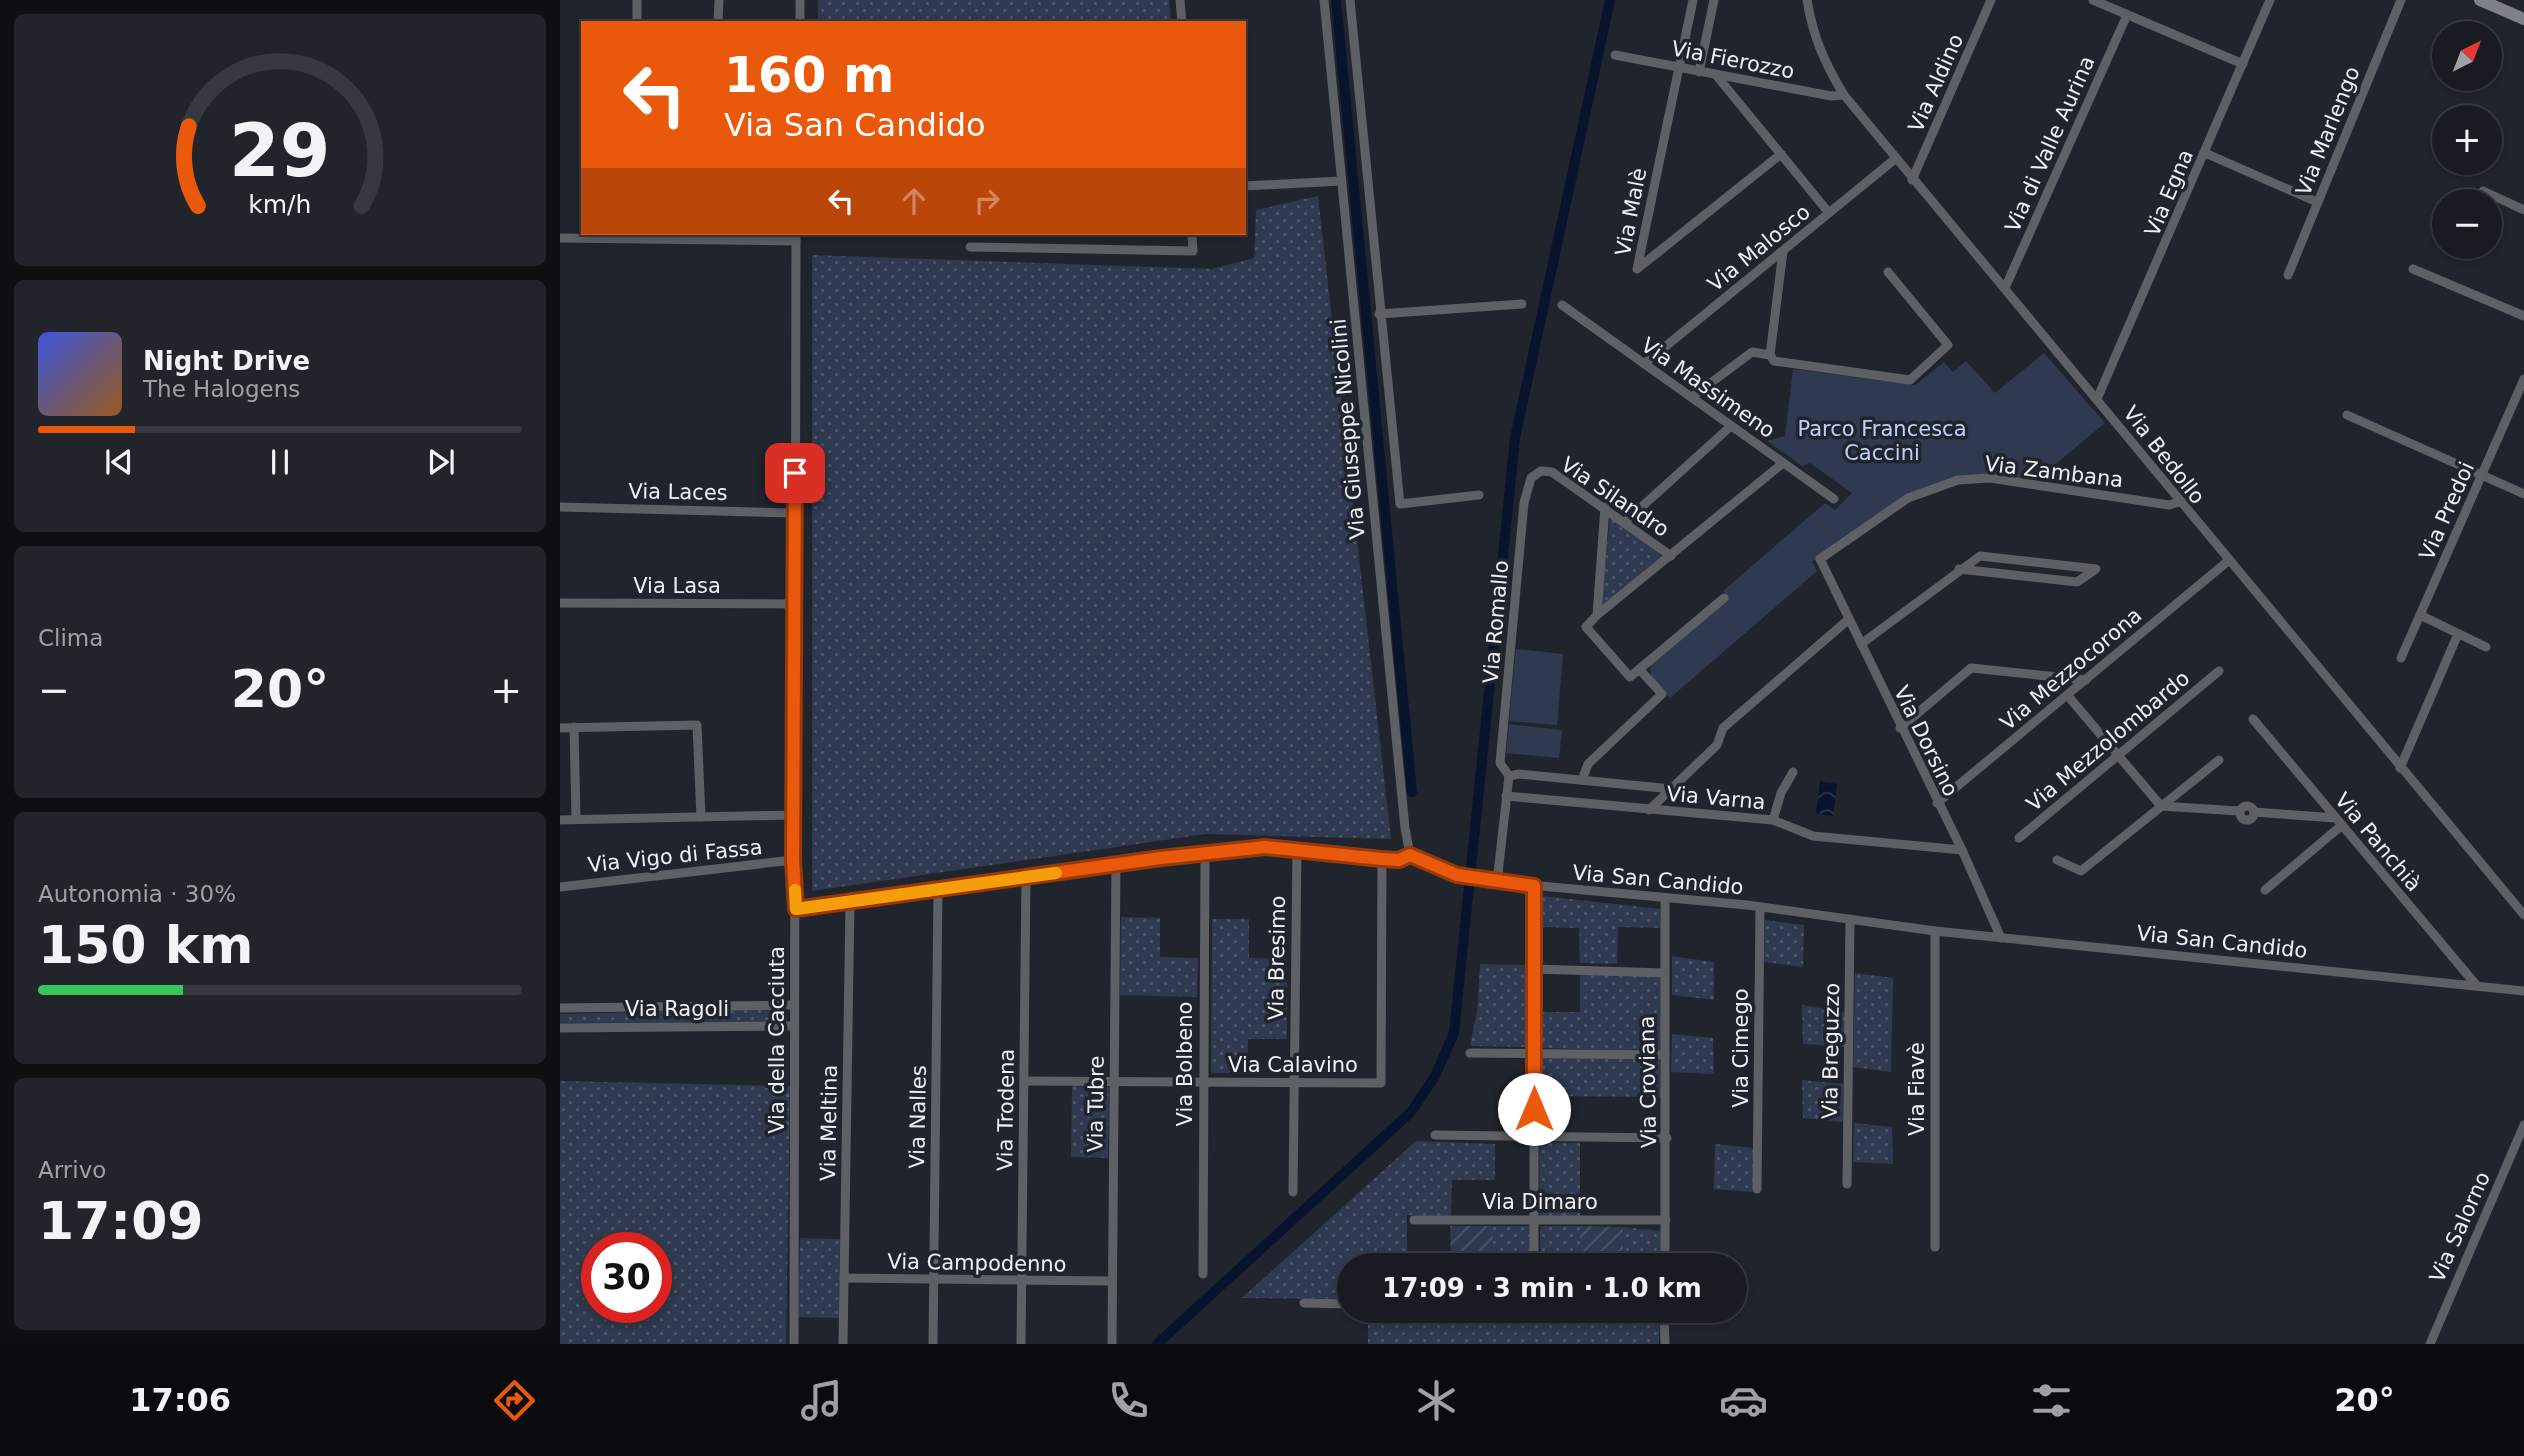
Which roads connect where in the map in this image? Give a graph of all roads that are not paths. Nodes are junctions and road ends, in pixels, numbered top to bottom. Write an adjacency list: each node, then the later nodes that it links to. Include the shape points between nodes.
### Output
1 (638, 0): 17 (street)
2 (719, 0): 18 (street)
3 (800, 0): 19 (street)
4 (1180, 0): 20 (street)
5 (1324, 0): 31 (street, Via Giuseppe Nicolini)
6 (1350, 0): 50 (street)
7 (1693, 0): 23 (street)
8 (1714, 0): 24 (street)
9 (1807, 0): 26 (street, Via Bedollo, via 1813,34)
10 (1991, 0): 30 (street, Via Aldino)
11 (2093, 0): 15 (street)
12 (2270, 0): 22 (street, Via Egna)
13 (2401, 0): 34 (street, Via Marlengo)
14 (2480, 0): 16 (street)
15 (2127, 15): 22 (street); 47 (street, Via di Valle Aurina)
16 (2524, 19)
17 (637, 21)
18 (718, 21)
19 (800, 21)
20 (1182, 21)
21 (1615, 55): 23 (street, Via Fierozzo)
22 (2243, 64): 27 (street, Via Egna)
23 (1678, 68): 24 (street, Via Fierozzo); 28 (street, Via Malè, via 1636,269)
24 (1699, 72): 25 (street, Via Fierozzo)
25 (1716, 75): 26 (street, Via Fierozzo); 28 (street)
26 (1844, 95): 29 (street, Via Bedollo)
27 (2205, 153): 34 (street); 56 (street, Via Egna)
28 (1781, 154): 36 (street)
29 (1895, 159): 30 (street, Via Bedollo); 36 (street, Via Malosco)
30 (1912, 180): 47 (street, Via Bedollo)
31 (1341, 181): 32 (street); 113 (street, Via Giuseppe Nicolini)
32 (1246, 186)
33 (2502, 200): 35 (street)
34 (2317, 202): 46 (street, Via Marlengo)
35 (2524, 210)
36 (1829, 213): 43 (street, Via Malosco)
37 (1192, 235): 42 (street, via 1193,251)
38 (634, 236): 39 (street); 41 (street)
39 (713, 236): 40 (street)
40 (796, 237): 68 (street, Via della Cacciuta)
41 (560, 238)
42 (970, 247)
43 (1783, 251): 52 (street); 53 (street, Via Malosco)
44 (2413, 269): 51 (street)
45 (1888, 272): 52 (street, via 1948,345 1910,380 1774,361)
46 (2288, 275)
47 (2005, 288): 56 (street, Via Bedollo)
48 (1522, 304): 50 (street)
49 (1562, 305): 53 (street, Via Massimeno)
50 (1379, 314): 63 (street, via 1400,504)
51 (2524, 316)
52 (1770, 355): 55 (street, via 1752,352)
53 (1644, 363): 55 (street, Via Massimeno)
54 (2524, 379): 61 (street, Via Predoi)
55 (1692, 397): 58 (street, Via Massimeno)
56 (2097, 399): 65 (street, Via Bedollo)
57 (2347, 415): 61 (street)
58 (1731, 426): 59 (street, Via Massimeno); 69 (street)
59 (1783, 463): 64 (street, Via Massimeno); 70 (street)
60 (1538, 472): 67 (street, Via Silandro, via 1552,472); 96 (street, Via Romallo, via 1528,484 1523,516 1500,763)
61 (2482, 475): 62 (street); 78 (street, Via Predoi)
62 (2524, 494)
63 (1479, 495)
64 (1834, 499)
65 (2179, 502): 71 (street, Via Zambana, via 2169,505 1990,478 1958,480 1908,498); 72 (street, Via Bedollo)
66 (560, 507): 68 (street, Via Laces)
67 (1605, 507): 69 (street, Via Silandro); 77 (street)
68 (795, 513): 76 (street, Via della Cacciuta)
69 (1625, 522): 70 (street, Via Silandro)
70 (1671, 556): 77 (street)
71 (1820, 559): 79 (street, Via Dorsino)
72 (2228, 561): 86 (street, Via Mezzocorona); 94 (street, Via Bedollo)
73 (1959, 569): 73 (street, via 2077,582 2096,569 1980,556); 81 (street)
74 (1724, 598): 84 (street)
75 (560, 603): 76 (street, Via Lasa)
76 (794, 604): 103 (street, Via della Cacciuta)
77 (1597, 615): 84 (street, via 1586,627 1630,677)
78 (2420, 615): 80 (street); 83 (street, Via Predoi)
79 (1849, 619): 81 (street, Via Dorsino); 98 (street, via 1723,729 1717,744)
80 (2458, 634): 82 (street); 94 (street)
81 (1861, 645): 91 (street, Via Dorsino)
82 (2486, 647)
83 (2402, 658)
84 (1640, 670): 97 (street, via 1662,694 1588,764)
85 (2219, 671): 92 (street, Via Mezzolombardo)
86 (2086, 680): 87 (street, Via Mezzocorona); 91 (street, via 1971,668)
87 (2068, 696): 92 (street); 100 (street, Via Mezzocorona)
88 (2253, 719): 108 (street, Via Panchià)
89 (574, 727): 90 (street); 104 (street, via 698,725); 105 (street)
90 (560, 728)
91 (1900, 728): 100 (street, Via Dorsino)
92 (2118, 756): 101 (street); 109 (street, Via Mezzolombardo)
93 (2219, 760): 101 (street)
94 (2400, 768): 128 (street, Via Bedollo)
95 (1793, 772): 107 (street)
96 (1509, 776): 97 (street); 99 (street)
97 (1582, 780): 98 (street)
98 (1672, 789): 102 (street)
99 (1506, 796): 102 (street, Via Varna); 119 (street)
100 (1937, 803): 110 (street, Via Dorsino)
101 (2161, 806): 108 (street, via 2239,811 2249,805 2254,813); 116 (street, via 2081,871)
102 (1649, 810): 107 (street, Via Varna)
103 (793, 815): 104 (street); 115 (street, Via della Cacciuta)
104 (701, 817): 105 (street)
105 (576, 819): 106 (street)
106 (560, 820)
107 (1773, 820): 110 (street, Via Varna, via 1814,836)
108 (2338, 822): 123 (street); 134 (street, Via Panchià)
109 (2019, 838)
110 (1962, 850): 131 (street, Via Dorsino)
111 (1297, 851): 112 (street, via 1265,847); 114 (street); 146 (street, Via Bresimo)
112 (1205, 855): 117 (street); 145 (street, Via Bolbeno)
113 (1410, 855): 114 (street); 119 (street, Via San Candido, via 1457,875)
114 (1382, 859): 146 (street, Via Calavino, via 1381,1083)
115 (793, 860): 121 (street, Via Vigo di Fassa); 127 (street, Via della Cacciuta)
116 (2057, 860)
117 (1116, 864): 118 (street); 144 (street, Via Tubre)
118 (1026, 877): 122 (street); 143 (street, Via Trodena)
119 (1497, 882): 120 (street, Via San Candido)
120 (1534, 886): 124 (street, Via San Candido); 132 (street)
121 (560, 887)
122 (938, 890): 125 (street); 162 (street, Via Nalles)
123 (2265, 890)
124 (1665, 898): 126 (street, Via San Candido); 133 (street, Via Croviana)
125 (850, 903): 127 (street); 161 (street, Via Meltina)
126 (1760, 907): 129 (street, Via San Candido); 152 (street, Via Cimego)
127 (796, 909): 136 (street, Via della Cacciuta)
128 (2524, 915)
129 (1850, 919): 130 (street, Via San Candido); 151 (street, Via Breguzzo)
130 (1934, 931): 131 (street, Via San Candido); 157 (street, Via Fiavè)
131 (2001, 938): 134 (street, Via San Candido)
132 (1534, 969): 133 (street); 141 (street)
133 (1665, 973): 142 (street, Via Croviana)
134 (2477, 986): 135 (street, Via San Candido)
135 (2524, 990)
136 (794, 1005): 137 (street); 138 (street, Via della Cacciuta)
137 (560, 1009)
138 (794, 1026): 139 (street, Via Ragoli); 168 (street, Via della Cacciuta)
139 (560, 1028)
140 (1470, 1053): 141 (street)
141 (1534, 1054): 142 (street); 149 (street)
142 (1665, 1055): 150 (street, Via Croviana)
143 (1024, 1081): 144 (street, Via Calavino); 164 (street, Via Trodena)
144 (1114, 1081): 145 (street, Via Calavino); 163 (street, Via Tubre)
145 (1202, 1082): 146 (street, Via Calavino); 160 (street, Via Bolbeno)
146 (1292, 1083): 153 (street, Via Bresimo)
147 (2524, 1125): 174 (street, Via Salorno)
148 (1435, 1135): 149 (street)
149 (1534, 1137): 150 (street); 155 (street)
150 (1667, 1138): 156 (street, Via Croviana)
151 (1847, 1184)
152 (1757, 1189)
153 (1293, 1192)
154 (1414, 1220): 155 (street, Via Dimaro)
155 (1534, 1220): 156 (street, Via Dimaro); 158 (street)
156 (1666, 1220): 159 (street, Via Croviana)
157 (1935, 1247)
158 (1534, 1253)
159 (1665, 1253)
160 (1203, 1274)
161 (844, 1279): 162 (street, Via Campodenno); 169 (street, Via Meltina)
162 (933, 1281): 164 (street, Via Campodenno); 170 (street, Via Nalles)
163 (1111, 1281): 164 (street, Via Campodenno); 172 (street, Via Tubre)
164 (1021, 1282): 171 (street, Via Trodena)
165 (1304, 1303): 166 (street)
166 (1337, 1304)
167 (1664, 1323): 173 (street)
168 (794, 1344)
169 (843, 1344)
170 (933, 1344)
171 (1021, 1344)
172 (1112, 1344)
173 (1665, 1344)
174 (2430, 1344)

